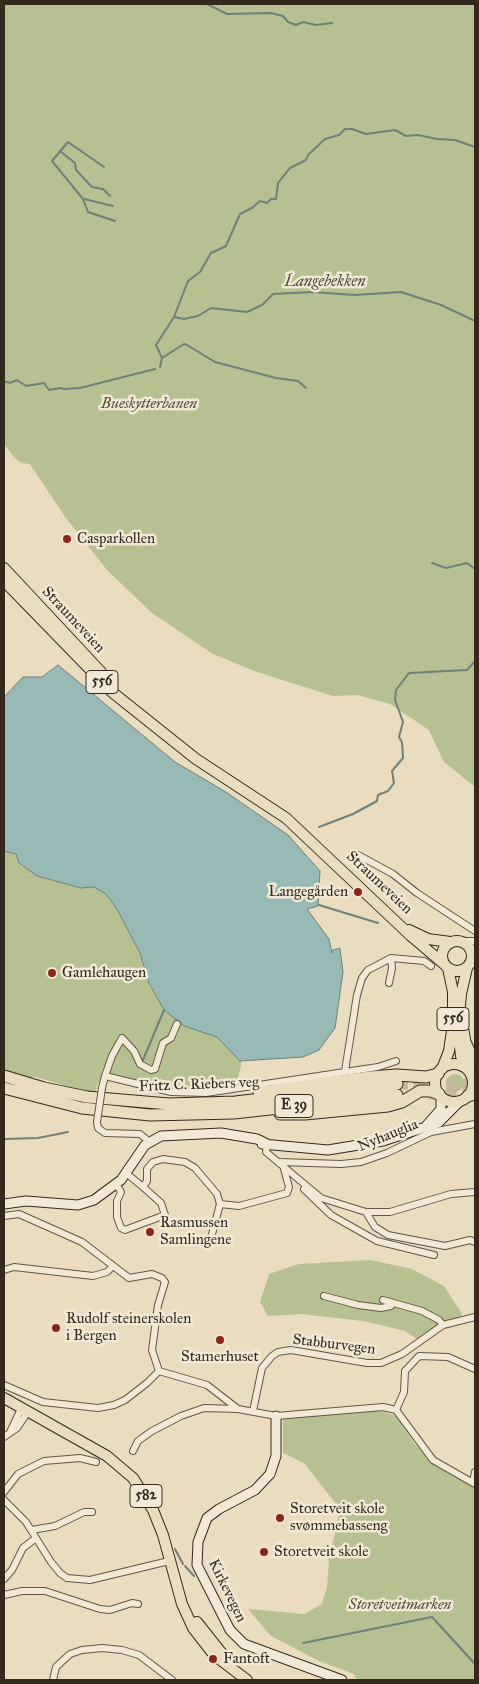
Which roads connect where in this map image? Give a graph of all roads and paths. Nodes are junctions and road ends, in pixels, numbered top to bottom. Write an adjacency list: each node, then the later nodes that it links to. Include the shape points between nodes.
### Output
1 (4, 572): 3 (main road, Straumeveien / 556, via 117,688 214,768 290,821)
2 (358, 854): 4 (street, Straumeveien, via 393,874)
3 (405, 928): 6 (main road, Straumeveien / 556, via 428,939); 11 (main road, Straumeveien / 556)
4 (475, 931)
5 (475, 941): 7 (street)
6 (450, 942): 7 (main road, 556); 11 (main road, 556, via 442,954)
7 (464, 942): 9 (main road, via 472,949)
8 (391, 958): 10 (street, via 424,961); 12 (street); 16 (street, via 375,965 362,978)
9 (472, 961): 11 (main road, via 457,971); 13 (main road, 556, via 461,994)
10 (431, 966)
11 (446, 966): 17 (main road, 556, via 453,992 453,1024 449,1051)
12 (390, 983)
13 (460, 1013): 18 (highway)
14 (177, 1024): 20 (street, via 171,1038 163,1044 155,1069 140,1064 122,1038)
15 (396, 1061): 16 (street)
16 (344, 1071): 20 (street, via 198,1094 171,1092)
17 (440, 1071): 18 (main road, E 39, via 454,1064); 22 (main road, via 436,1084); 24 (highway, E 39, via 426,1077 397,1075 290,1087 239,1095)
18 (472, 1071): 23 (main road, via 473,1084)
19 (4, 1076): 24 (highway, Fritz C. Riebers veg / E 39, via 104,1100 152,1104)
20 (105, 1076): 28 (street, bridge, via 98,1128 104,1133 140,1134)
21 (4, 1088): 25 (highway, Fritz C. Riebers veg / E 39, via 91,1109)
22 (440, 1095): 23 (main road, E 39, via 452,1102); 25 (highway, E 39, via 430,1090 420,1091 395,1105 305,1114); 27 (main road, via 441,1109)
23 (468, 1097): 27 (main road, via 443,1120)
24 (217, 1103): 25 (highway, Fritz C. Riebers veg / E 39, via 397,1090 249,1111)
25 (191, 1115)
26 (475, 1124): 30 (street, Nyhauglia, via 431,1132 361,1162)
27 (425, 1127): 29 (main road, via 383,1141 328,1150)
28 (150, 1142): 29 (main road, via 165,1135 204,1134 257,1138); 32 (main road)
29 (267, 1144): 30 (street, via 266,1152)
30 (279, 1162): 31 (street)
31 (284, 1169): 33 (street); 38 (street, via 289,1187 287,1193 239,1206)
32 (126, 1173): 34 (main road); 35 (street)
33 (291, 1174): 39 (street, via 321,1198); 43 (street, via 331,1215 377,1241)
34 (116, 1184): 35 (street, via 121,1192 117,1201 117,1218 125,1230 165,1215 161,1203); 37 (main road, via 94,1200 78,1205 26,1201)
35 (143, 1187): 38 (street, via 148,1181 147,1169 153,1162 177,1160 195,1168)
36 (475, 1192): 39 (street, via 450,1194 390,1212)
37 (4, 1204)
38 (220, 1204): 41 (street)
39 (366, 1212): 42 (street, via 375,1227 388,1235 444,1246 470,1240)
40 (4, 1216): 44 (street, via 18,1214 82,1242)
41 (211, 1238)
42 (475, 1242)
43 (434, 1254)
44 (113, 1266): 45 (street, via 107,1272 93,1276 14,1267); 52 (street, via 130,1278 152,1274 165,1282 158,1305 152,1350)
45 (4, 1270)
46 (324, 1296): 48 (street, via 381,1308 392,1306)
47 (383, 1300): 48 (street)
48 (392, 1303): 50 (street, via 422,1311 439,1320)
49 (475, 1317): 50 (street, Stabburvegen)
50 (443, 1326): 58 (street, Stabburvegen, via 402,1354 382,1363 291,1350 278,1352 262,1368)
51 (475, 1369): 57 (street, via 448,1357 419,1356 405,1371 404,1392)
52 (159, 1370): 53 (street, via 129,1397 114,1405 98,1408 43,1402); 56 (street, via 207,1385)
53 (4, 1385)
54 (4, 1398): 59 (main road, 582)
55 (4, 1403): 59 (main road, 582)
56 (238, 1409): 58 (street); 62 (street, via 210,1407 189,1412 141,1438)
57 (396, 1410): 60 (street, via 383,1407); 65 (street, via 433,1460)
58 (253, 1411): 60 (street)
59 (23, 1413): 61 (street); 71 (main road, 582, via 119,1464 133,1478 153,1510)
60 (276, 1416): 80 (main road, Kirkevegen, via 277,1449 273,1468 258,1487 207,1518 198,1542 197,1565 230,1630 244,1644)
61 (7, 1435)
62 (133, 1451)
63 (96, 1462): 66 (street, via 80,1458 44,1461 18,1474)
64 (475, 1472): 65 (street)
65 (474, 1484)
66 (4, 1492)
67 (4, 1500): 69 (street)
68 (92, 1512): 69 (street, via 84,1512 55,1526)
69 (32, 1530): 70 (street)
70 (36, 1538): 71 (street, via 60,1573 78,1580); 72 (street, via 23,1548)
71 (169, 1561): 73 (main road, 582)
72 (4, 1579)
73 (179, 1594): 78 (main road, 582, via 186,1615 206,1646 221,1662); 79 (main road, 582, via 216,1648)
74 (4, 1595): 75 (street, via 44,1591 110,1610)
75 (138, 1604)
76 (53, 1680): 77 (street, via 56,1667 70,1654 102,1648 139,1655)
77 (172, 1680)
78 (247, 1680)
79 (255, 1680)
80 (342, 1680)

